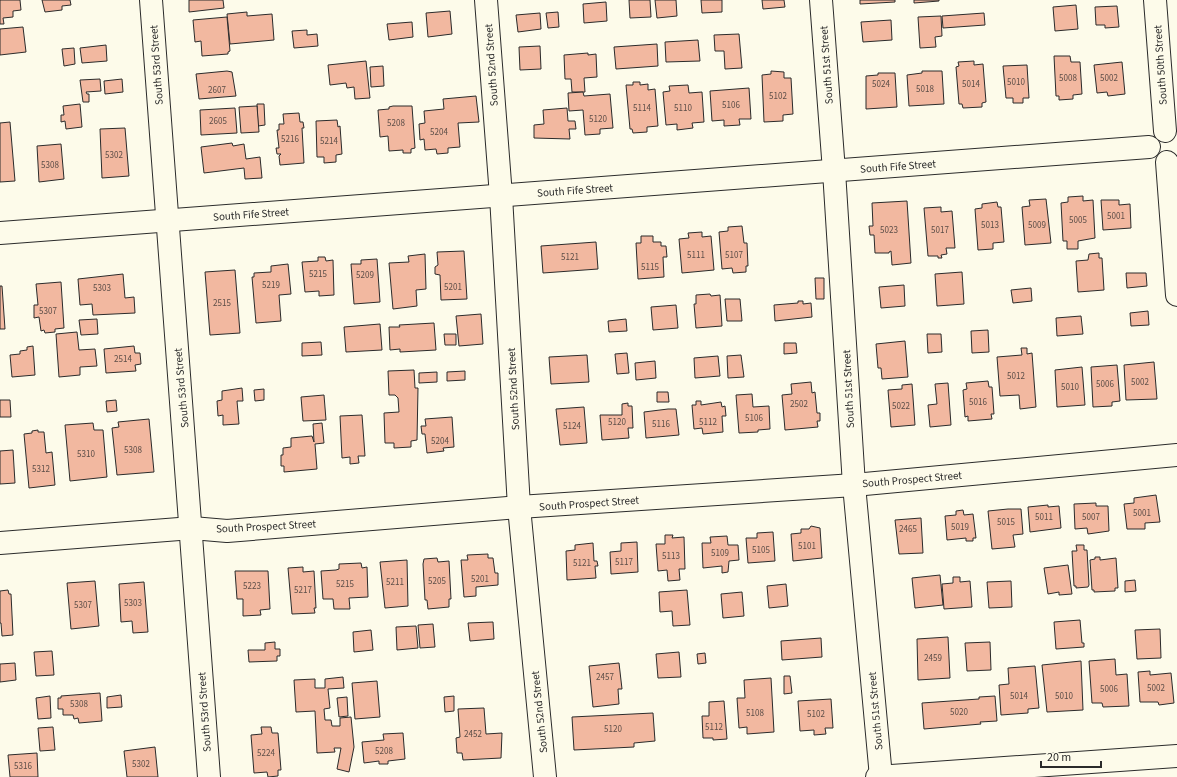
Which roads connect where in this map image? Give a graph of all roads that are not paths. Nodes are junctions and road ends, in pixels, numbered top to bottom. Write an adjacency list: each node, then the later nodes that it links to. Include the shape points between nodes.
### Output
1 (151, 0): 10 (street, South 53rd Street)
2 (486, 0): 9 (street, South 52nd Street)
3 (821, 0): 8 (street, South 51st Street)
4 (1155, 0): 5 (street, South 50th Street)
5 (1171, 134): 6 (street, via 1155,134 1149,142)
6 (1149, 147): 7 (street, via 1157,160); 8 (street, South Fife Street)
7 (1172, 158): 12 (street)
8 (834, 171): 9 (street, South Fife Street); 14 (street, South 51st Street)
9 (501, 196): 10 (street, South Fife Street); 15 (street, South 52nd Street)
10 (167, 221): 11 (street, South Fife Street); 16 (street, South 53rd Street)
11 (0, 233)
12 (1177, 295)
13 (1177, 455): 14 (street, South Prospect Street)
14 (854, 484): 15 (street, South Prospect Street); 22 (street, South 51st Street)
15 (519, 507): 16 (street, South Prospect Street, via 227,531); 20 (street, South 52nd Street)
16 (192, 528): 17 (street, South Prospect Street); 19 (street, South 53rd Street)
17 (0, 543)
18 (1177, 756): 22 (street)
19 (209, 777)
20 (545, 777)
21 (877, 777): 22 (street)
22 (881, 777)

